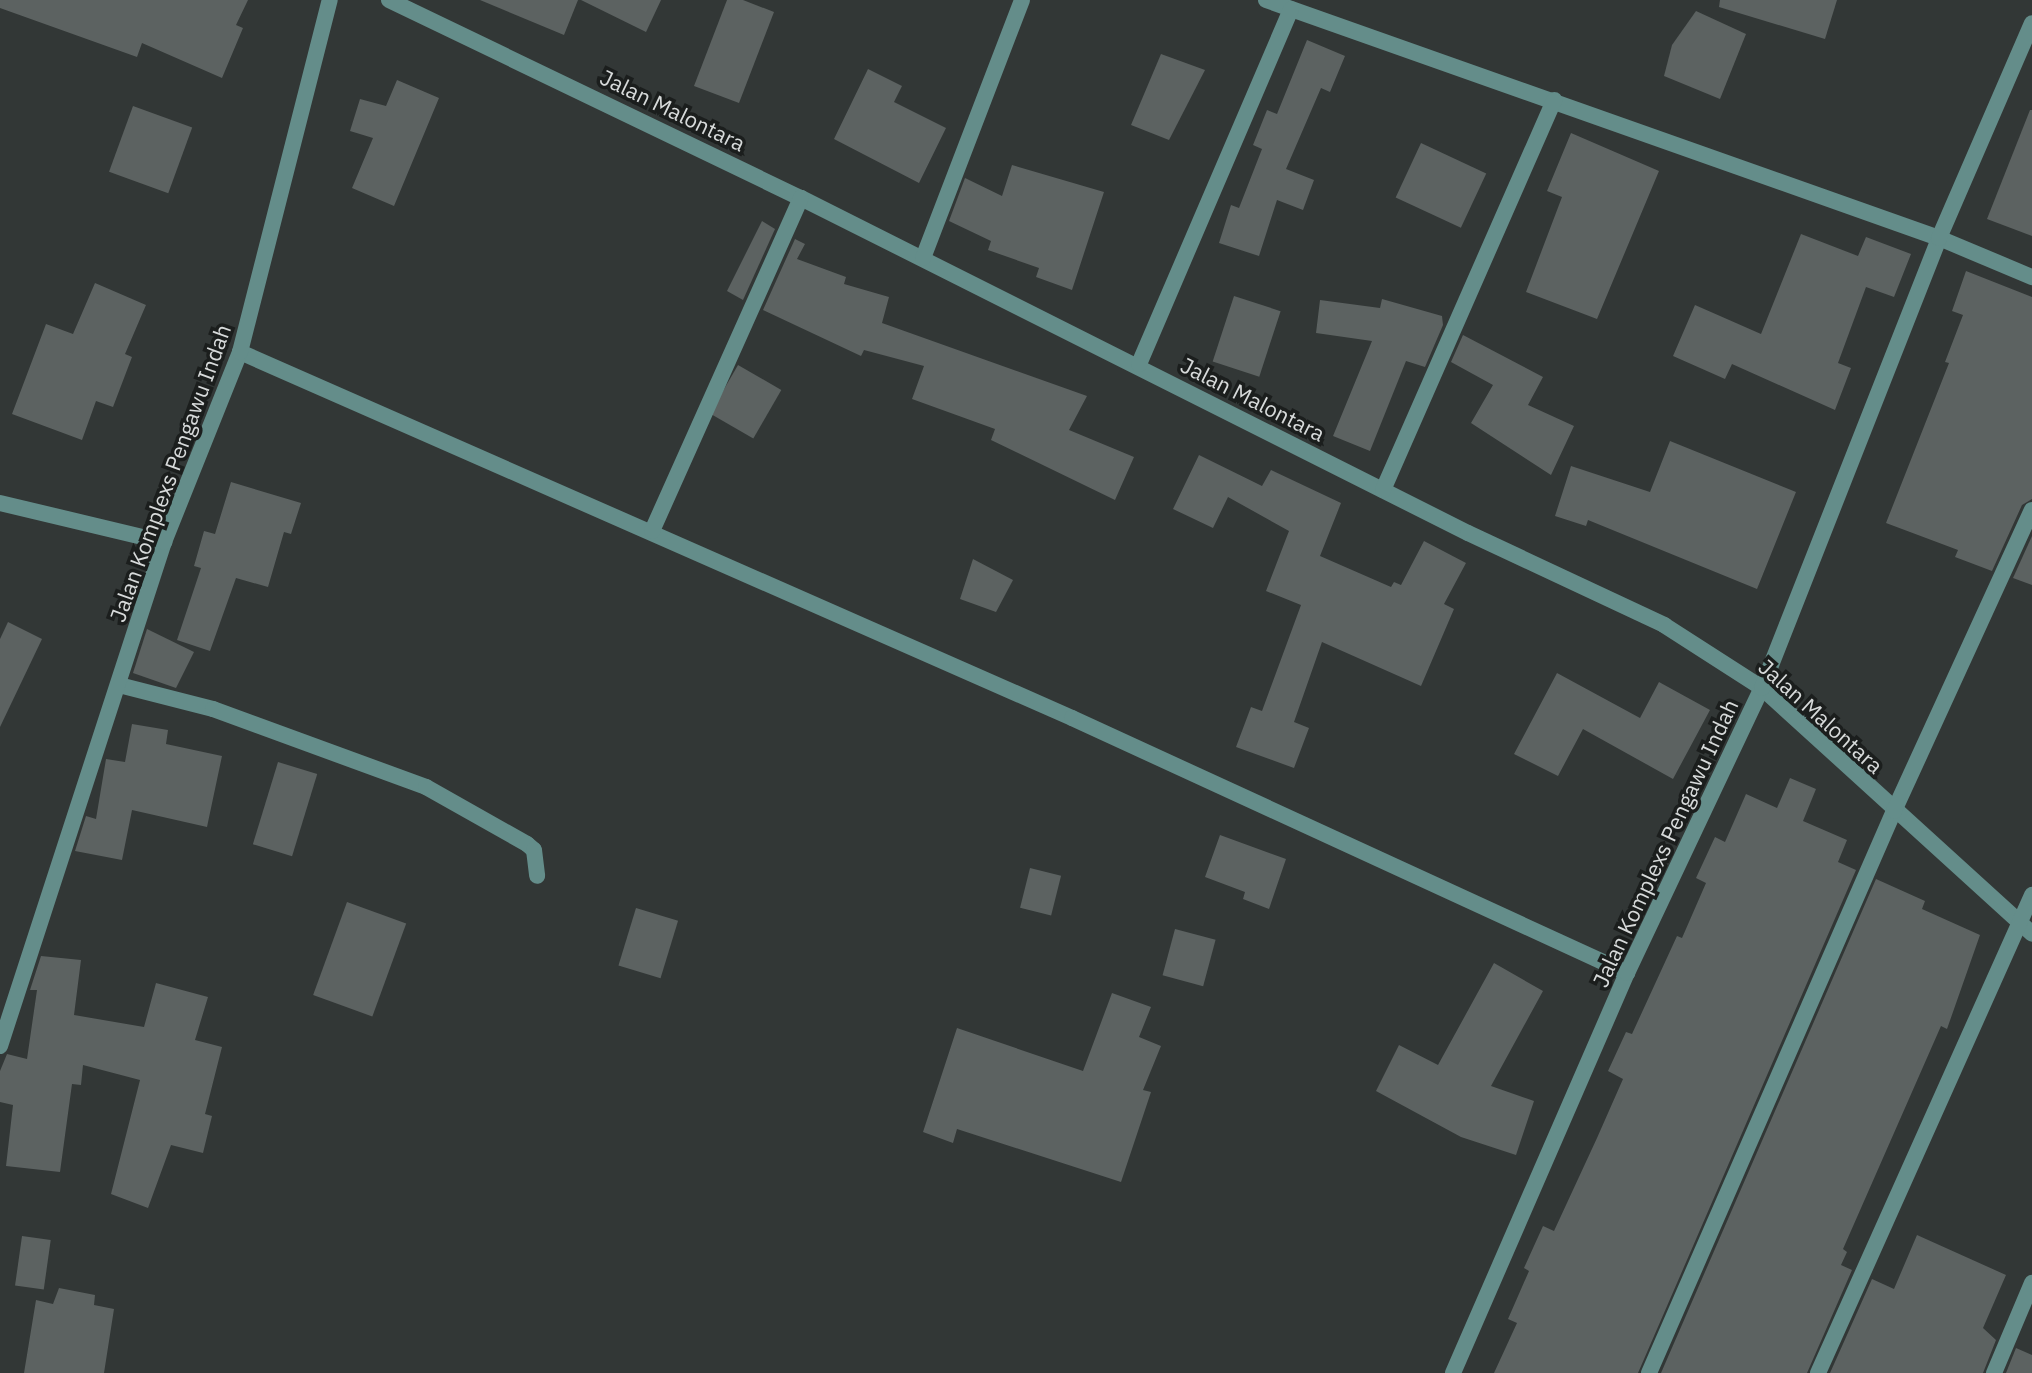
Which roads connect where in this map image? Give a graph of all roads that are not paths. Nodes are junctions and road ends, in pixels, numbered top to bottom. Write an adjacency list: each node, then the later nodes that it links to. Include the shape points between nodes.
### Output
1 (330, 0): 12 (street, Jalan Komplexs Pengawu Indah)
2 (389, 0): 8 (street, Jalan Malontara)
3 (1022, 0): 10 (street)
4 (1266, 0): 5 (street)
5 (1291, 9): 7 (street); 13 (street)
6 (2032, 23): 9 (street, Jalan Komplexs Pengawu Indah)
7 (1554, 100): 9 (street); 14 (street)
8 (801, 198): 10 (street, Jalan Malontara); 17 (street)
9 (1939, 238): 11 (street); 20 (street, Jalan Komplexs Pengawu Indah)
10 (923, 258): 13 (street, Jalan Malontara)
11 (2032, 277)
12 (240, 352): 17 (street); 18 (street, Jalan Komplexs Pengawu Indah)
13 (1139, 364): 14 (street, Jalan Malontara)
14 (1383, 490): 20 (street, Jalan Malontara, via 1664,625)
15 (0, 503): 18 (street)
16 (2032, 510): 21 (street)
17 (652, 531): 25 (street)
18 (164, 542): 19 (street, Jalan Komplexs Pengawu Indah)
19 (119, 685): 22 (street, via 213,709 426,787 527,844 534,850); 26 (street, Jalan Komplexs Pengawu Indah)
20 (1762, 688): 21 (street, Jalan Malontara); 25 (street, Jalan Komplexs Pengawu Indah)
21 (1894, 811): 24 (street, Jalan Malontara); 29 (street)
22 (537, 876)
23 (2032, 895): 24 (street)
24 (2027, 929): 30 (street)
25 (1627, 973): 28 (street, Jalan Komplexs Pengawu Indah)
26 (0, 1046)
27 (2032, 1283): 31 (street)
28 (1453, 1373)
29 (1649, 1373)
30 (1818, 1373)
31 (1994, 1373)

